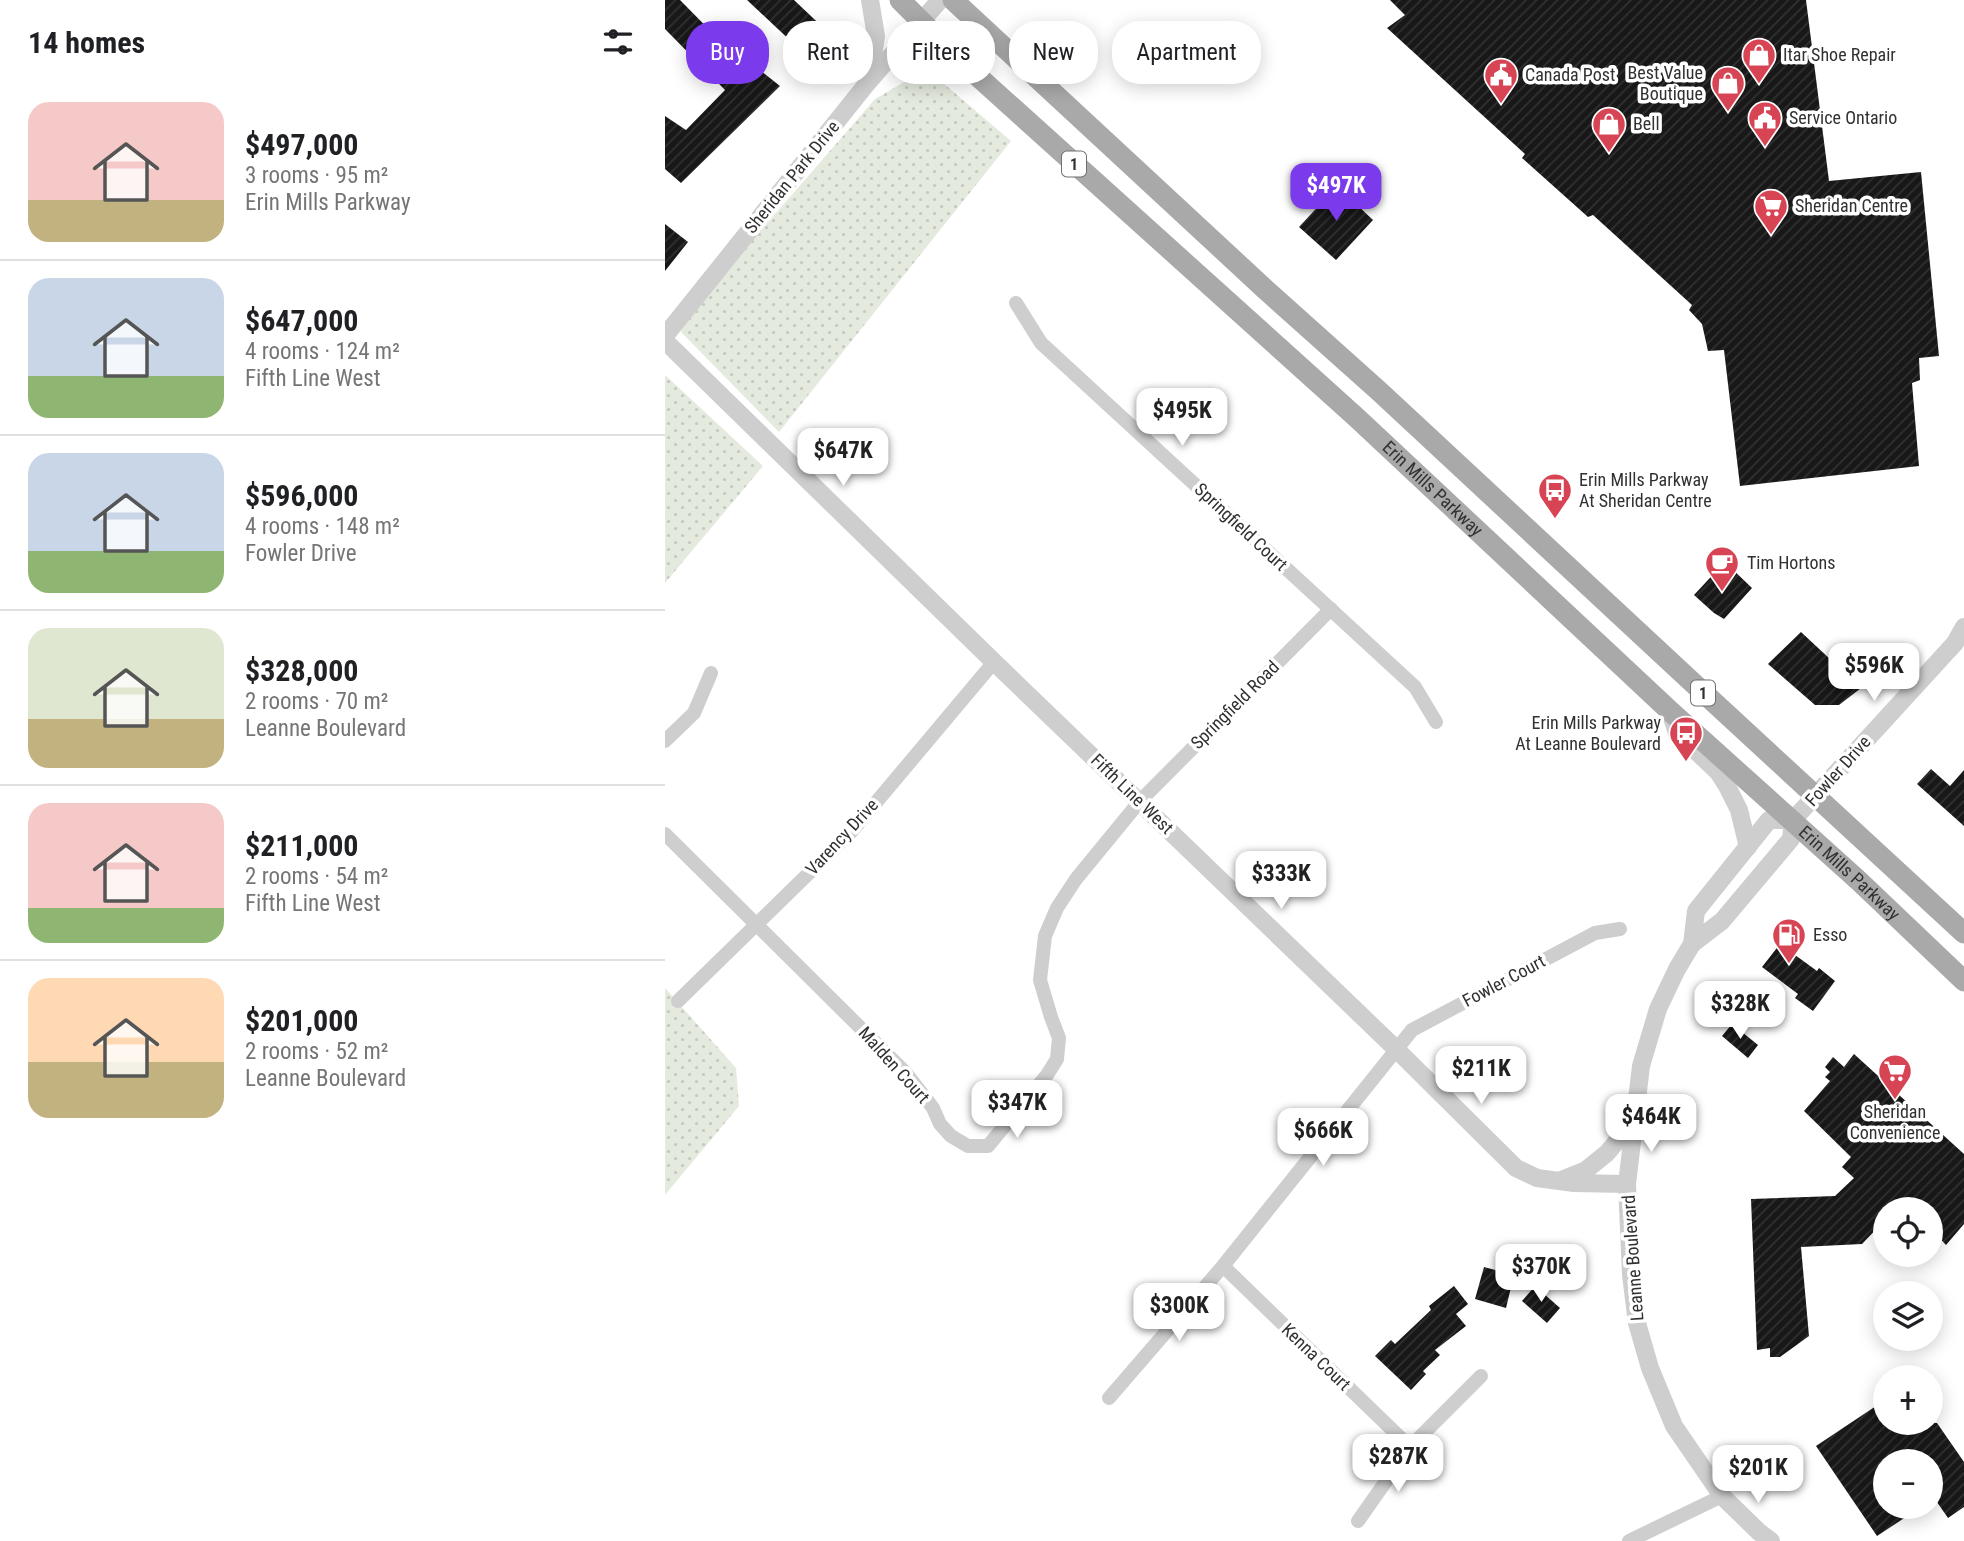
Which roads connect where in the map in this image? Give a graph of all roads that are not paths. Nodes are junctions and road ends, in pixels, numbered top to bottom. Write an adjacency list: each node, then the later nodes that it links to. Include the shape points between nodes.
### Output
1 (870, 0): 6 (street, via 876,36)
2 (900, 0): 5 (main road, Erin Mills Parkway / 1)
3 (940, 0): 5 (street, Sheridan Park Drive)
4 (953, 0): 18 (main road, Erin Mills Parkway / 1)
5 (921, 20): 7 (street, Sheridan Park Drive); 15 (main road, Erin Mills Parkway / 1, via 1350,411)
6 (873, 55)
7 (873, 76)
8 (867, 84): 10 (street, Sheridan Park Drive)
9 (1016, 303): 11 (street, Springfield Court, via 1041,343)
10 (665, 339): 13 (street, Fifth Line West)
11 (1331, 608): 16 (street, Springfield Court, via 1415,687); 19 (street, Springfield Road)
12 (1964, 627): 18 (street, Fowler Drive, via 1955,643)
13 (994, 662): 19 (street, Fifth Line West); 23 (street, Varency Drive, via 852,831)
14 (711, 673): 17 (street, via 694,713)
15 (1670, 711): 20 (main road, Erin Mills Parkway / 1); 22 (street, via 1677,733 1727,786 1739,810)
16 (1436, 722)
17 (665, 741)
18 (1816, 795): 20 (street, Fowler Drive); 25 (main road, Erin Mills Parkway / 1)
19 (1140, 801): 23 (street, Malden Court, via 1057,908 1045,936 1040,980 1059,1038 1057,1059 988,1146 968,1146 951,1136 906,1073); 29 (street, Fifth Line West)
20 (1793, 820): 22 (street, Leanne Boulevard, via 1769,820); 26 (street, Leanne Boulevard, via 1791,839 1722,921); 27 (main road, Erin Mills Parkway / 1)
21 (665, 834): 23 (street, Malden Court)
22 (1748, 847): 26 (street, Leanne Boulevard, via 1696,911)
23 (757, 924): 28 (street, Varency Drive)
24 (1620, 929): 29 (street, Fowler Court, via 1595,933 1436,1017 1412,1030)
25 (1964, 933)
26 (1692, 944): 30 (street, Leanne Boulevard, via 1658,1009 1641,1066)
27 (1964, 981)
28 (678, 1001)
29 (1395, 1048): 31 (street, Fifth Line West, via 1516,1168); 33 (street, Fowler Court)
30 (1636, 1119): 31 (street, via 1612,1149 1586,1170); 32 (street, Leanne Boulevard)
31 (1558, 1181): 32 (street, Fifth Line West)
32 (1627, 1184): 37 (street, Leanne Boulevard, via 1637,1324 1650,1368 1674,1426)
33 (1223, 1266): 35 (street, Fowler Court); 36 (street, Kenna Court)
34 (1481, 1377): 36 (street)
35 (1109, 1398)
36 (1410, 1447): 38 (street)
37 (1722, 1496): 39 (street); 40 (street, Leanne Boulevard)
38 (1358, 1521)
39 (1629, 1541)
40 (1771, 1541)

